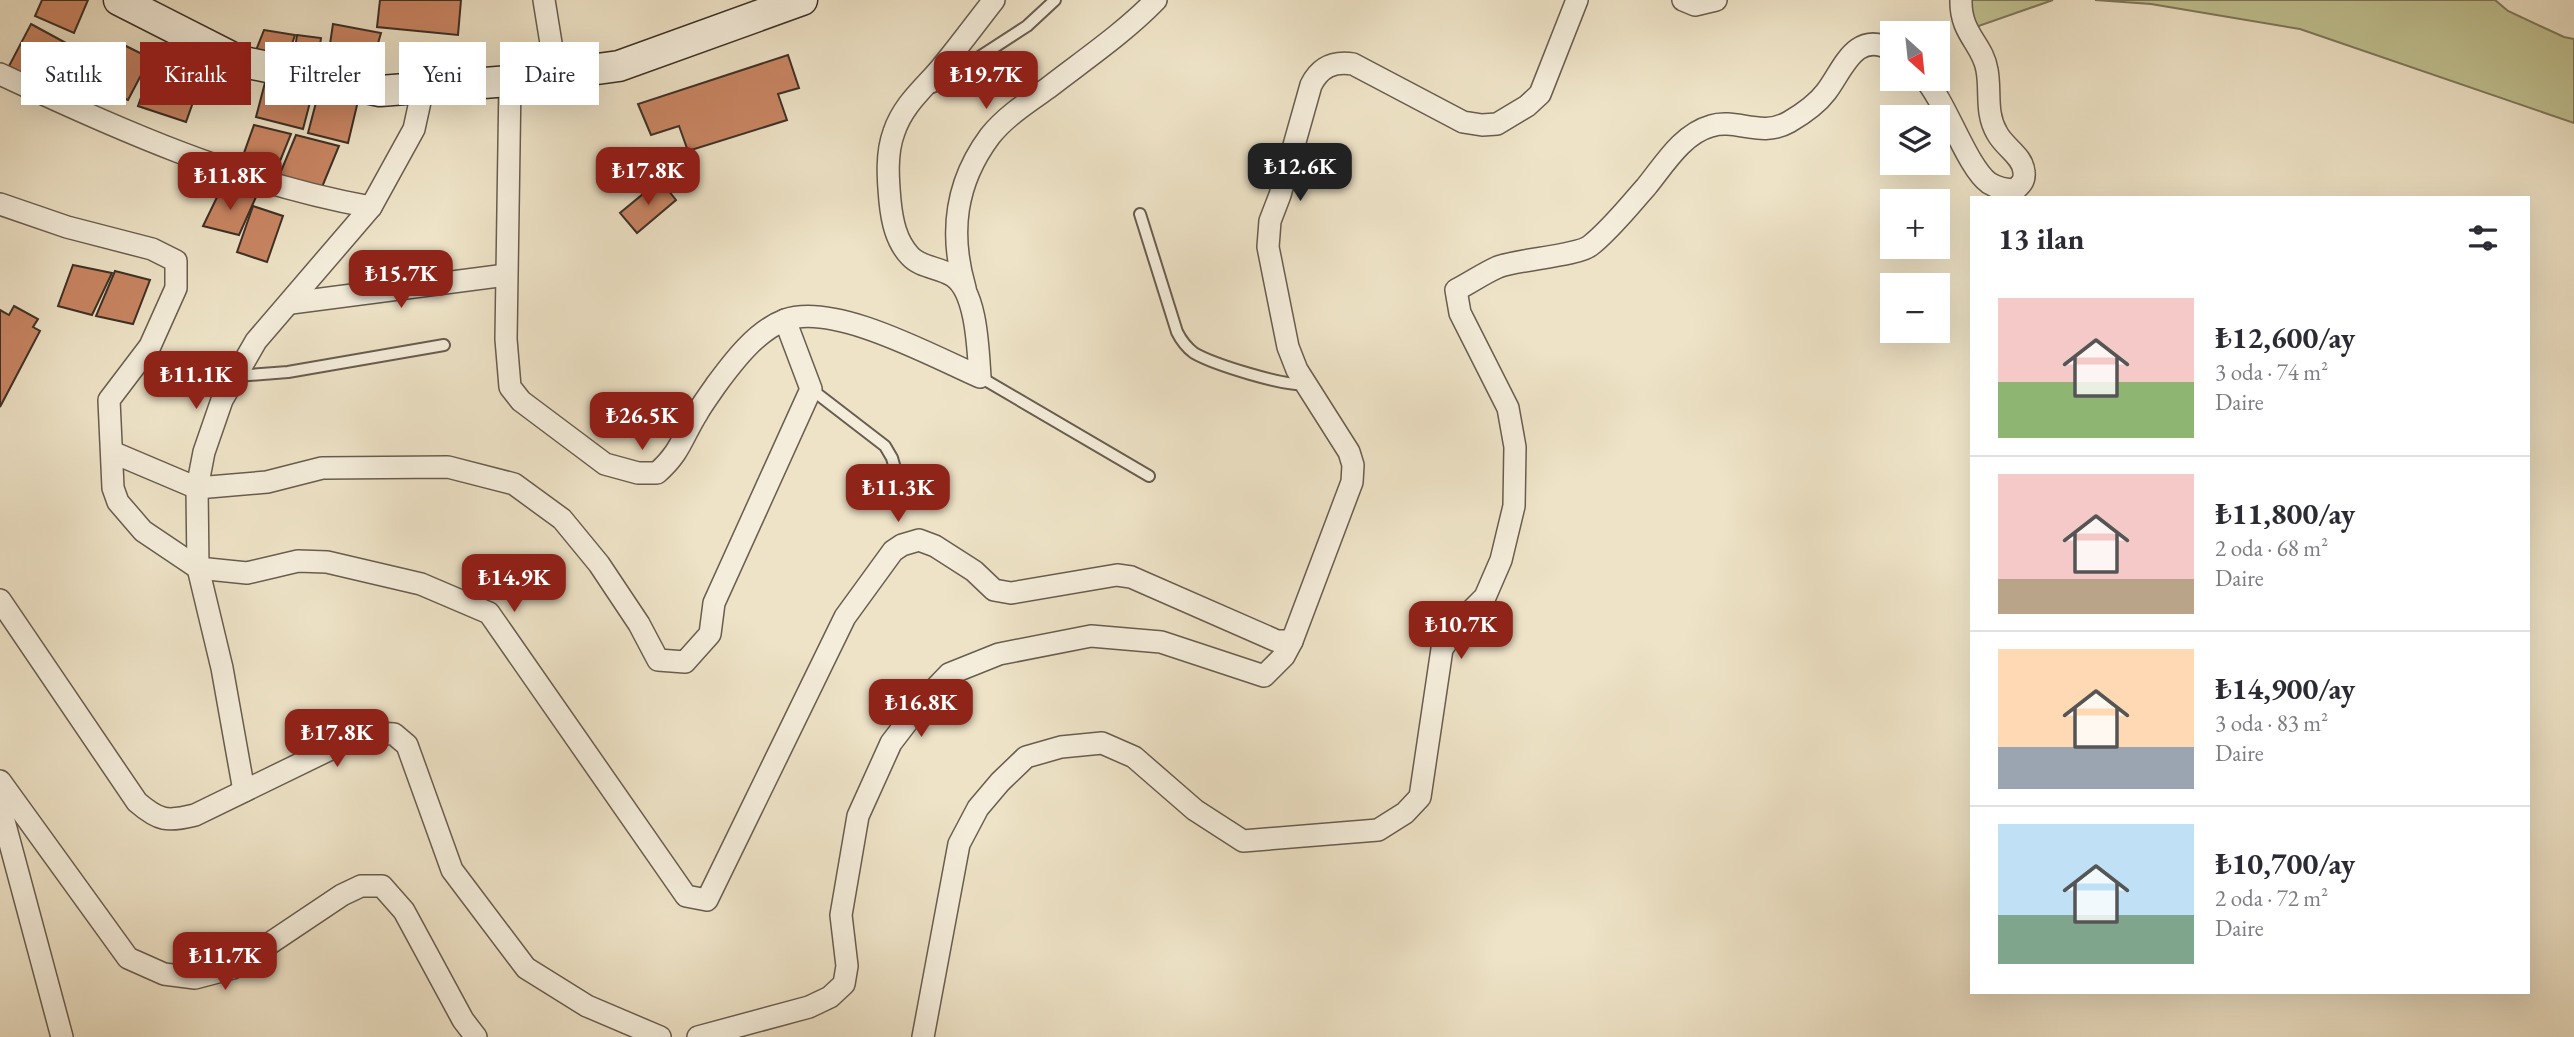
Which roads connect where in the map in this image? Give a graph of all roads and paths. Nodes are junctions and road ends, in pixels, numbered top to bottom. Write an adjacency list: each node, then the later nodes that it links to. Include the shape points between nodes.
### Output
1 (119, 0): 15 (main road, via 239,61 380,91)
2 (544, 0): 11 (street)
3 (802, 0): 13 (main road, via 619,66)
4 (994, 0): 17 (street)
5 (1055, 0): 17 (lane, via 1027,26)
6 (1156, 0): 24 (street, via 991,135 962,190 956,212 956,259)
7 (1577, 0): 30 (street, via 1540,94 1497,124 1463,122 1353,64 1342,62 1318,72 1306,100 1268,247 1288,347)
8 (1683, 0): 9 (street, via 1695,5)
9 (1716, 0)
10 (1961, 0): 16 (street, via 1966,31 1985,62 1996,133 2024,170 2023,182 2015,190 1987,182 1976,169)
11 (551, 42)
12 (1880, 45): 46 (street, via 1856,50 1825,93 1787,124 1762,130 1712,125 1692,135 1589,247 1499,267 1456,290 1460,313 1508,408 1515,447 1514,506 1501,560 1485,597 1442,649 1423,788 1405,814 1378,830 1243,841 1195,810 1135,757 1102,743 1026,757 978,808 959,844)
13 (599, 69)
14 (0, 74): 21 (street, via 217,167)
15 (399, 90)
16 (1933, 91)
17 (907, 104): 24 (street, via 893,134 888,176 892,223 911,258 953,276)
18 (419, 105): 21 (street, via 414,129)
19 (510, 105): 23 (street)
20 (0, 204): 32 (street, via 152,249 176,261 176,288 150,346 109,400)
21 (371, 206): 25 (street)
22 (1140, 214): 30 (lane, via 1177,332 1187,347 1280,383)
23 (506, 275): 25 (street); 26 (street, via 510,387 521,401 606,464 638,473 657,473 674,458 698,411 726,371 761,333)
24 (965, 288): 29 (street)
25 (291, 303): 28 (street, via 256,341)
26 (786, 320): 29 (street, via 824,316 859,325); 31 (street)
27 (444, 345): 28 (lane, via 288,372)
28 (236, 376): 34 (street, via 222,400)
29 (980, 377): 33 (lane)
30 (1306, 384): 38 (street, via 1353,465 1352,482)
31 (811, 389): 34 (street, via 714,603 710,634 685,662 658,660 599,564 562,519 514,484 448,467 323,468 267,482); 35 (lane, via 885,446)
32 (112, 452): 34 (street); 36 (street, via 118,502 143,531)
33 (1149, 475)
34 (197, 488): 36 (street)
35 (901, 489)
36 (198, 568): 38 (street, via 247,573 298,562 327,562 421,584 489,613 686,896 708,900 845,617 902,545 919,540 935,546 994,590 1011,593 1117,575 1131,577 1277,641); 40 (street)
37 (0, 600): 40 (street, via 137,802 154,817 185,818)
38 (1292, 641): 45 (street, via 1264,676 1161,642 1091,636 999,654 949,674 891,743 858,816 841,915 847,966 844,984 831,997 809,1007)
39 (0, 780): 43 (street, via 128,958 164,974 195,978 233,968 342,895 361,886 382,886 404,911)
40 (244, 791): 44 (street, via 348,741 373,733 394,733 407,745 452,870 526,968 587,1006)
41 (0, 806): 42 (street)
42 (62, 1037)
43 (476, 1037)
44 (660, 1037)
45 (698, 1037)
46 (923, 1037)

